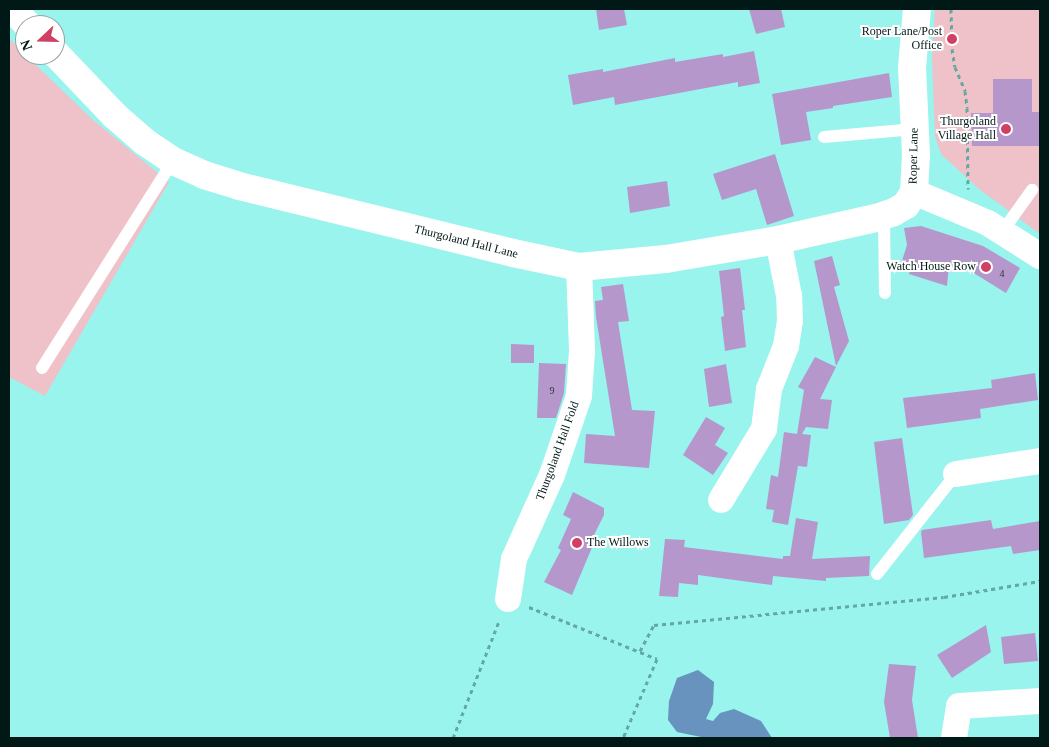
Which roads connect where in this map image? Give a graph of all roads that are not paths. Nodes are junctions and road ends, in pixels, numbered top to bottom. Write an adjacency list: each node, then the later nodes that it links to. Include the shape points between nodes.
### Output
1 (916, 9): 3 (street, Roper Lane, via 912,68)
2 (65, 64): 5 (street, Thurgoland Hall Lane, via 114,115 144,142)
3 (915, 130): 4 (lane); 7 (street, Roper Lane)
4 (824, 137)
5 (173, 161): 12 (street, Thurgoland Hall Lane, via 239,186); 14 (lane)
6 (1032, 190): 9 (lane)
7 (914, 192): 8 (street, Thurgoland Hall Lane, via 906,205); 9 (street, Roper Lane)
8 (884, 216): 10 (street, Thurgoland Hall Lane); 13 (lane)
9 (1002, 232): 11 (street, Roper Lane)
10 (778, 240): 12 (street, Thurgoland Hall Lane, via 666,258); 17 (street, via 789,296 786,346 769,389 764,429)
11 (1040, 256)
12 (579, 267): 19 (street, Thurgoland Hall Fold, via 582,351 579,396 552,476 514,559)
13 (885, 293)
14 (42, 368)
15 (1040, 461): 16 (street)
16 (956, 474): 18 (lane)
17 (721, 500)
18 (877, 574)
19 (508, 599)
20 (1040, 701): 21 (street, via 959,706)
21 (954, 738)

